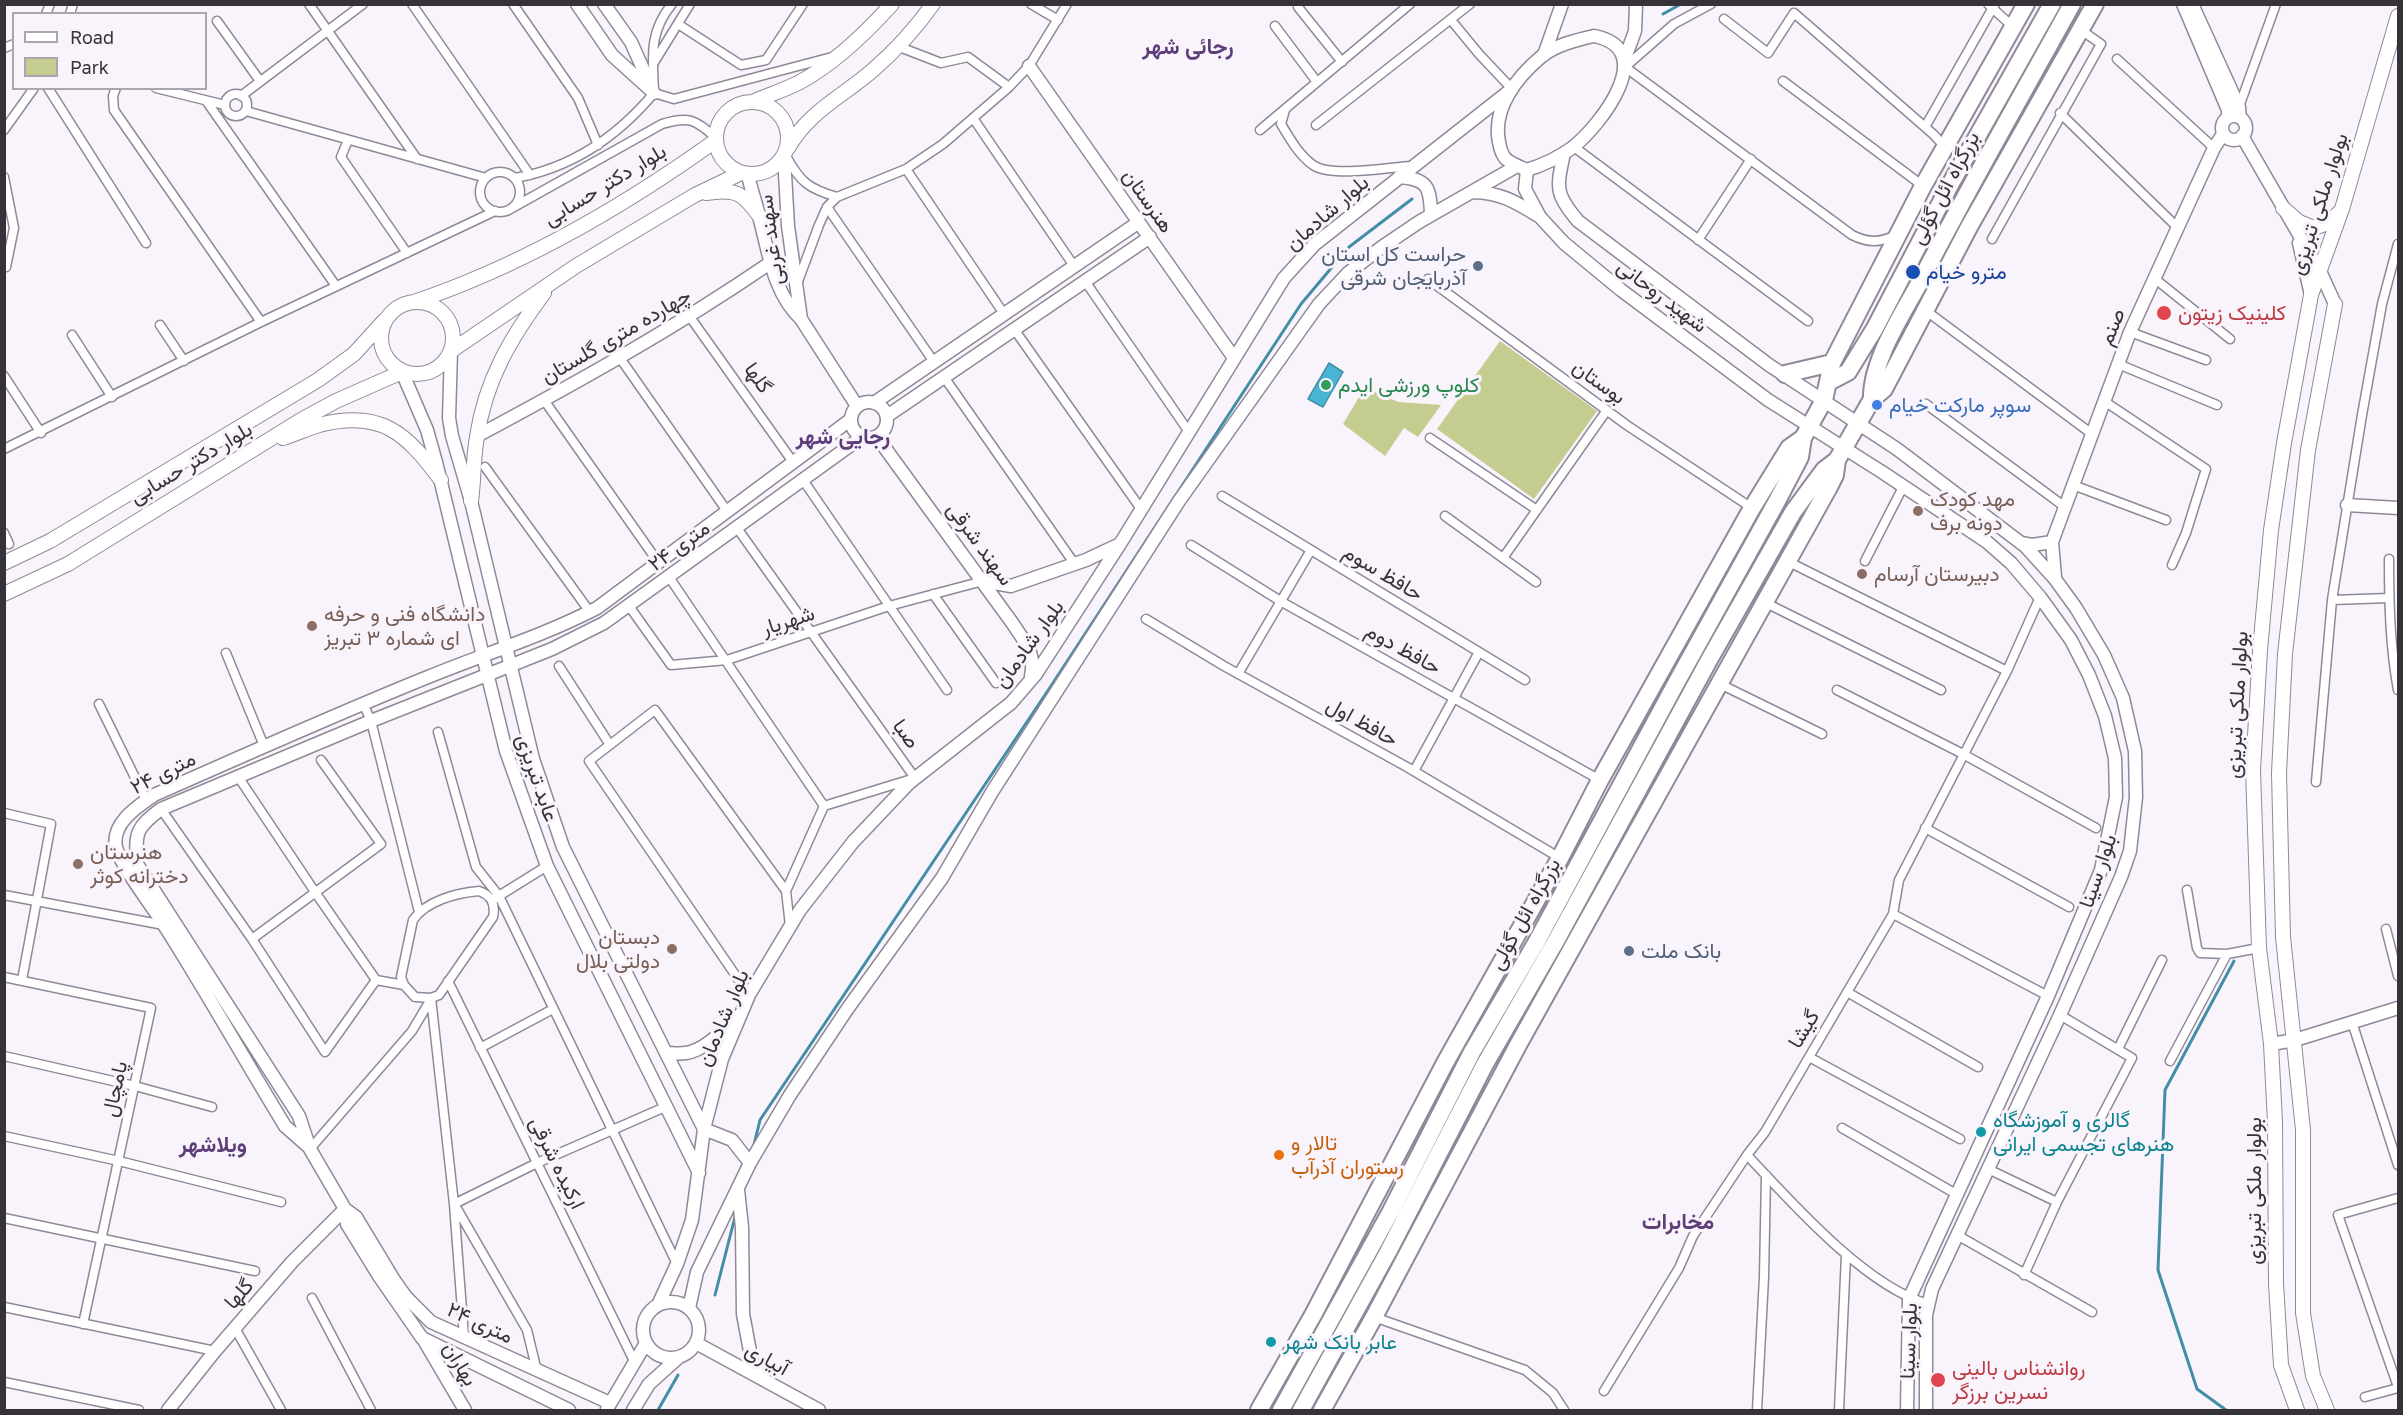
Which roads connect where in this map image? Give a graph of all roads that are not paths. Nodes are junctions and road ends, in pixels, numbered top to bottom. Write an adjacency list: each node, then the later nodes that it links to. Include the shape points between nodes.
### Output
1 (309, 4): 38 (street)
2 (363, 4): 38 (street)
3 (412, 4): 86 (street)
4 (513, 4): 75 (street, via 578,98)
5 (577, 4): 57 (main road, via 612,55)
6 (604, 4): 57 (main road, via 631,42)
7 (672, 4): 45 (street, via 655,32)
8 (690, 4): 33 (street)
9 (802, 4): 33 (street, via 766,60 741,65)
10 (892, 4): 41 (main road, via 868,31)
11 (933, 4): 40 (main road)
12 (1031, 4): 30 (street)
13 (1067, 4): 30 (street)
14 (1410, 4): 44 (street)
15 (1470, 4): 31 (street)
16 (1562, 4): 42 (main road)
17 (1636, 4): 46 (main road, via 1635,31)
18 (1711, 4): 46 (street, via 1674,24)
19 (2026, 4): 36 (highway)
20 (2052, 4): 150 (highway, بزرگراه ائل گؤلی, via 1875,328 1848,372)
21 (2072, 4): 152 (highway, بزرگراه ائل گؤلی, via 1960,204 1888,344 1872,385)
22 (2095, 4): 37 (highway)
23 (2183, 4): 65 (main road, via 2228,110)
24 (2192, 4): 65 (main road)
25 (2276, 4): 65 (street)
26 (1992, 6): 36 (street); 68 (street)
27 (1298, 7): 44 (street)
28 (2398, 16): 39 (main road, بولوار ملکی تبریزی)
29 (1724, 19): 68 (street, via 1768,53 1794,13)
30 (1058, 20): 47 (street)
31 (1451, 20): 52 (street); 67 (street)
32 (217, 21): 48 (street)
33 (678, 24): 45 (street)
34 (2398, 24): 39 (main road)
35 (1275, 26): 50 (street)
36 (2014, 27): 76 (highway)
37 (2081, 30): 64 (street, via 2101,44); 126 (highway)
38 (328, 31): 48 (street); 80 (street)
39 (2391, 41): 98 (main road, بولوار ملکی تبریزی)
40 (897, 46): 51 (street, via 941,63 968,57); 79 (main road, via 873,70 811,117)
41 (838, 55): 57 (street, via 674,99); 60 (main road, via 797,83)
42 (1544, 55): 46 (main road, via 1594,36 1615,44); 52 (main road)
43 (2117, 59): 77 (street)
44 (1342, 62): 50 (street)
45 (653, 64): 57 (street)
46 (1625, 64): 78 (main road, via 1621,84 1611,102 1594,126); 81 (street)
47 (1029, 66): 51 (street); 103 (main road, هنرستان)
48 (260, 81): 58 (street)
49 (1783, 81): 91 (street)
50 (1317, 82): 62 (street)
51 (1009, 87): 66 (street)
52 (1512, 89): 82 (main road, بلوار شادمان); 83 (main road, via 1499,114 1497,133 1506,159)
53 (33, 90): 69 (street)
54 (49, 90): 110 (street)
55 (115, 90): 132 (street, via 114,110)
56 (163, 90): 59 (street)
57 (654, 93): 75 (street, via 636,114)
58 (241, 96): 61 (street, via 230,96); 63 (street, via 246,101)
59 (207, 102): 61 (street); 121 (street)
60 (752, 102): 73 (main road, via 731,108 723,116); 79 (main road, via 774,109 782,117 789,139)
61 (225, 105): 63 (street, via 233,116)
62 (1286, 109): 70 (street); 82 (street, via 1281,124 1295,147 1315,167 1344,173)
63 (246, 111): 74 (street)
64 (2060, 113): 104 (street); 108 (street)
65 (2236, 114): 71 (main road, via 2222,126); 72 (main road, via 2246,127)
66 (973, 118): 84 (street); 114 (street)
67 (1316, 125)
68 (1925, 127): 76 (street)
69 (4, 130)
70 (1260, 130)
71 (2223, 134): 72 (main road, via 2232,140); 77 (main road, صنم)
72 (2242, 136): 97 (main road)
73 (715, 139): 85 (main road, via 723,161); 95 (street, via 690,119 662,124); 124 (main road, بلوار دکتر حسابی, via 619,203 537,251)
74 (348, 140): 80 (street); 112 (street, via 341,158)
75 (598, 145): 86 (street, via 568,162)
76 (1946, 148): 91 (highway)
77 (2214, 148): 104 (main road, صنم)
78 (1569, 150): 83 (main road, via 1550,162); 109 (street); 147 (main road, شهید روحانی, via 1557,187 1565,206 1578,221)
79 (785, 153): 85 (main road, via 769,171); 94 (street, via 803,182); 122 (main road, سهند غربی, via 788,226)
80 (417, 159): 89 (street)
81 (1751, 159): 106 (street, via 1861,240 1883,241); 109 (street)
82 (1412, 166): 88 (main road, بلوار شادمان)
83 (1522, 168): 92 (main road); 102 (main road, شهید روحانی, via 1525,189)
84 (906, 170): 94 (street); 127 (street)
85 (744, 174): 93 (main road); 101 (main road, سهند غربی)
86 (530, 175): 90 (street)
87 (4, 177): 115 (street, via 14,228)
88 (1399, 177): 100 (main road, via 1415,178 1430,191); 140 (main road, بلوار شادمان, via 1315,244 1292,269)
89 (486, 178): 90 (street, via 500,172); 99 (street, via 481,197)
90 (515, 178): 95 (street, via 520,196)
91 (1923, 186): 106 (highway)
92 (1472, 192): 100 (main road); 102 (main road, via 1507,197)
93 (695, 195): 101 (main road, via 735,192 746,198); 120 (main road)
94 (837, 197): 96 (street)
95 (514, 207): 99 (street)
96 (827, 207): 122 (street); 143 (street)
97 (2283, 208): 98 (main road, via 2299,222 2314,228 2328,223); 105 (main road)
98 (2342, 209): 116 (main road, بولوار ملکی تبریزی)
99 (495, 212): 112 (street)
100 (1431, 214): 323 (main road, via 1348,273 1319,304 1179,501 992,792 942,878 848,1008)
101 (760, 217): 113 (main road, سهند غربی)
102 (1540, 217): 165 (main road, شهید روحانی, via 1564,243 1621,290)
103 (1139, 222): 107 (main road, هنرستان); 114 (main road)
104 (2177, 227): 117 (main road, صنم)
105 (2294, 228): 116 (main road); 123 (main road)
106 (1900, 230): 144 (highway)
107 (1150, 237): 119 (main road); 140 (main road, هنرستان)
108 (1992, 239)
109 (1698, 240): 131 (street)
110 (146, 243)
111 (2398, 244): 184 (street, via 2382,304)
112 (407, 253): 121 (street)
113 (770, 263): 128 (main road, چهارده متری گلستان); 129 (main road, سهند غربی, via 791,310)
114 (1074, 266): 127 (main road)
115 (6, 267)
116 (2320, 271): 123 (main road, بولوار ملکی تبریزی); 125 (main road)
117 (2154, 278): 135 (main road, صنم); 137 (street)
118 (1428, 279): 160 (street, بوستان)
119 (1085, 281): 134 (main road); 164 (street)
120 (550, 284): 138 (main road); 168 (main road, via 500,359 484,400)
121 (336, 286): 132 (street)
122 (796, 286): 129 (main road, سهند غربی)
123 (2311, 295): 283 (main road, بولوار ملکی تبریزی, via 2271,530 2259,650 2253,770)
124 (414, 302): 130 (main road, via 402,305); 138 (main road, via 432,306 446,317 453,339)
125 (2335, 304): 302 (main road, via 2308,450 2283,696 2279,773 2283,937)
126 (1925, 310): 152 (highway, via 1884,389); 167 (street)
127 (1004, 314): 143 (main road)
128 (690, 317): 139 (main road, چهارده متری گلستان); 175 (street, گلها)
129 (801, 319): 159 (main road, سهند غربی)
130 (384, 321): 146 (main road, via 381,345 392,366); 206 (main road, بلوار دکتر حسابی, via 354,354 318,380 50,541)
131 (1808, 321)
132 (261, 322): 142 (street)
133 (160, 325): 142 (street)
134 (1014, 329): 149 (main road); 188 (street)
135 (2130, 332): 141 (street); 145 (main road, صنم)
136 (72, 335): 151 (street)
137 (2230, 339)
138 (451, 351): 146 (main road, via 445,361 426,374); 182 (main road, عابد تبریزی, via 449,418)
139 (620, 358): 153 (main road, چهارده متری گلستان); 190 (street)
140 (1234, 358): 164 (main road, بلوار شادمان)
141 (2206, 360)
142 (184, 361): 151 (street)
143 (934, 362): 156 (main road)
144 (1832, 363): 147 (highway); 150 (highway)
145 (2118, 364): 155 (main road, صنم); 158 (street)
146 (402, 372): 172 (main road, بلوار دکتر حسابی, via 336,401); 177 (main road, عابد تبریزی, via 427,430)
147 (1785, 374): 154 (main road, شهید روحانی)
148 (4, 376): 166 (street)
149 (944, 377): 161 (main road); 208 (street)
150 (1829, 382): 154 (highway)
151 (112, 397): 166 (street)
152 (1872, 399): 163 (highway)
153 (544, 400): 168 (main road, چهارده متری گلستان); 207 (street)
154 (1824, 400): 163 (main road, شهید روحانی); 165 (highway)
155 (2104, 401): 167 (main road, صنم); 209 (street, via 2206,469)
156 (874, 403): 159 (main road); 161 (main road)
157 (1926, 404): 185 (street)
158 (2217, 405)
159 (856, 406): 162 (main road)
160 (1606, 410): 186 (street, بوستان); 189 (street)
161 (886, 416): 170 (main road, via 885,429)
162 (850, 420): 169 (main road); 175 (main road, ۲۴ متری)
163 (1859, 422): 174 (highway); 197 (main road, بلوار سینا)
164 (1189, 432): 188 (main road, بلوار شادمان)
165 (1806, 432): 174 (main road, شهید روحانی); 183 (highway, بزرگراه ائل گؤلی, via 1800,457); 186 (highway, via 1789,448)
166 (41, 433): 173 (street)
167 (2092, 434): 179 (main road, صنم)
168 (477, 436): 182 (main road)
169 (862, 437): 170 (main road); 178 (main road, ۲۴ متری)
170 (877, 437): 212 (main road, سهند شرقی)
171 (1430, 438): 189 (street)
172 (261, 445): 177 (main road, via 319,426 369,421 400,433); 214 (main road, بلوار دکتر حسابی, via 68,564)
173 (4, 450)
174 (1841, 454): 180 (main road, بلوار سینا); 191 (highway, بزرگراه ائل گؤلی); 204 (highway, via 1832,481)
175 (793, 462): 190 (main road, ۲۴ متری)
176 (485, 467): 224 (street)
177 (441, 480): 230 (main road, عابد تبریزی)
178 (803, 480): 194 (main road, ۲۴ متری); 222 (street)
179 (2073, 485): 185 (main road, صنم); 193 (street)
180 (1903, 486): 205 (street); 216 (main road, بلوار سینا, via 1987,542)
181 (1222, 496): 201 (street, حافظ سوم)
182 (471, 501): 227 (main road, عابد تبریزی)
183 (1777, 501): 191 (highway, via 1789,502); 378 (highway, بزرگراه ائل گؤلی, via 1536,943 1472,1052 1391,1211)
184 (2347, 505): 187 (main road); 219 (street)
185 (2065, 507): 196 (main road, صنم)
186 (1752, 508): 258 (highway)
187 (2398, 508)
188 (1141, 509): 199 (main road, بلوار شادمان)
189 (1537, 510): 202 (street)
190 (727, 512): 207 (main road, ۲۴ متری)
191 (1793, 512): 379 (highway, بزرگراه ائل گؤلی, via 1485,1064)
192 (1445, 516): 202 (street)
193 (2166, 520)
194 (737, 528): 210 (main road, ۲۴ متری); 226 (street, صبا)
195 (4, 533): 198 (street)
196 (2052, 542): 197 (main road); 211 (main road)
197 (2021, 543): 211 (main road, بلوار سینا)
198 (9, 544)
199 (1120, 544): 208 (main road); 238 (main road, بلوار شادمان)
200 (1191, 545): 220 (street, حافظ دوم)
201 (1311, 550): 220 (street); 229 (street, حافظ سوم)
202 (1503, 558): 213 (street)
203 (2388, 559): 218 (street)
204 (1786, 561): 221 (highway); 234 (street)
205 (1865, 561)
206 (4, 562)
207 (658, 562): 217 (main road, ۲۴ متری)
208 (1074, 563): 212 (main road, via 1011,586)
209 (2172, 565)
210 (669, 578): 223 (main road, ۲۴ متری); 231 (street)
211 (2055, 579): 269 (main road, بلوار سینا, via 2104,655 2123,698 2135,751 2136,797 2130,850)
212 (983, 581): 215 (street, شهریار); 238 (main road, سهند شرقی, via 1032,653)
213 (1536, 582)
214 (4, 594)
215 (933, 594): 222 (street, شهریار); 239 (street)
216 (2040, 597): 234 (street, گیشا); 268 (main road, بلوار سینا, via 2089,675 2105,716 2115,758 2116,797)
217 (610, 598): 223 (main road); 224 (main road, ۲۴ متری)
218 (2389, 598): 219 (street); 244 (street)
219 (2332, 600): 259 (street)
220 (1282, 602): 236 (street); 245 (street, حافظ دوم)
221 (1764, 602): 240 (highway); 243 (street)
222 (889, 606): 226 (street, شهریار); 241 (street)
223 (625, 609): 231 (street, شهریار, via 671,665); 232 (main road, ۲۴ متری, via 580,636)
224 (590, 612): 227 (main road, ۲۴ متری)
225 (1146, 619): 236 (street, حافظ اول)
226 (812, 633): 231 (street, شهریار); 257 (street, صبا)
227 (505, 646): 230 (main road, ۲۴ متری); 232 (main road, عابد تبریزی)
228 (226, 652): 252 (street)
229 (1479, 652): 237 (street, حافظ سوم); 245 (street)
230 (483, 654): 235 (main road, عابد تبریزی); 246 (main road, ۲۴ متری)
231 (727, 660): 261 (street)
232 (509, 666): 235 (main road, ۲۴ متری); 306 (main road, عابد تبریزی, via 533,759 563,847)
233 (559, 666): 251 (street)
234 (2007, 671): 253 (street, گیشا)
235 (487, 675): 248 (main road, ۲۴ متری); 267 (main road, عابد تبریزی, via 506,751)
236 (1238, 675): 255 (street, حافظ اول)
237 (1525, 680)
238 (1030, 681): 257 (main road, بلوار شادمان, via 1011,703)
239 (996, 683)
240 (1720, 684): 250 (street); 349 (highway, via 1518,1045)
241 (947, 690)
242 (1837, 690): 253 (street)
243 (1941, 690)
244 (2398, 690)
245 (1455, 699): 255 (street); 258 (street, حافظ دوم)
246 (363, 703): 248 (street); 252 (main road, ۲۴ متری)
247 (99, 704): 260 (street)
248 (371, 721): 256 (main road, ۲۴ متری); 277 (street)
249 (438, 732): 274 (street, via 476,867)
250 (1822, 734)
251 (610, 745): 271 (street, via 655,710); 294 (street, via 589,761)
252 (264, 746): 260 (main road, ۲۴ متری)
253 (1963, 754): 264 (street, گیشا); 265 (street)
254 (321, 760): 272 (street, via 381,844)
255 (1414, 771): 266 (street, حافظ اول)
256 (239, 778): 262 (main road, ۲۴ متری); 272 (street)
257 (915, 778): 261 (street, صبا); 280 (main road, بلوار شادمان, via 854,842)
258 (1600, 780): 266 (highway)
259 (2316, 782)
260 (146, 800): 279 (main road, ۲۴ متری, via 118,828 116,846)
261 (825, 806): 271 (street)
262 (161, 809): 282 (street); 288 (main road, ۲۴ متری, via 142,824 135,841 138,864)
263 (4, 813): 275 (street, via 51,824)
264 (1925, 828): 276 (street); 278 (street, گیشا, via 1899,880)
265 (2096, 828)
266 (1560, 858): 377 (highway)
267 (547, 866): 274 (street); 313 (main road, عابد تبریزی)
268 (2101, 870): 269 (main road); 295 (main road, بلوار سینا)
269 (2121, 877): 300 (main road, بلوار سینا)
270 (2187, 890): 284 (street, via 2199,953)
271 (786, 891): 280 (street)
272 (315, 892): 282 (street); 290 (street)
273 (4, 895): 275 (street)
274 (495, 898): 277 (street, via 473,892); 291 (street, via 493,916); 298 (street)
275 (36, 903): 279 (street); 289 (street)
276 (2069, 907)
277 (418, 912): 292 (street, via 402,969)
278 (1893, 914): 293 (street, گیشا); 295 (street)
279 (164, 925): 288 (main road, ۲۴ متری)
280 (790, 927): 294 (main road, بلوار شادمان)
281 (2386, 929): 286 (street)
282 (252, 939): 290 (street, via 325,1052)
283 (2259, 948): 284 (street); 303 (main road, بولوار ملکی تبریزی)
284 (2227, 954): 309 (street)
285 (2162, 960): 305 (street)
286 (2398, 976)
287 (4, 977): 289 (street, پامچال)
288 (202, 977): 319 (main road, ۲۴ متری, via 299,1116)
289 (22, 980): 311 (street, پامچال, via 151,1008)
290 (376, 980): 292 (street)
291 (448, 981): 296 (street, via 439,995); 304 (street, ارکیده شرقی)
292 (404, 985): 296 (street, via 415,997)
293 (1847, 992): 308 (street, گیشا); 310 (street)
294 (749, 995): 299 (main road, بلوار شادمان)
295 (2048, 996): 329 (main road, بلوار سینا)
296 (431, 998): 319 (street, via 412,1031); 333 (street)
297 (2398, 1008): 301 (main road)
298 (553, 1009): 304 (street); 316 (street)
299 (743, 1011): 306 (main road, via 696,1049); 315 (main road, بلوار شادمان, via 722,1059)
300 (2060, 1015): 305 (street); 325 (main road, بلوار سینا)
301 (2352, 1022): 302 (main road); 324 (street)
302 (2295, 1040): 303 (main road); 387 (main road, via 2303,1130 2303,1313 2313,1376)
303 (2271, 1044): 386 (main road, بولوار ملکی تبریزی, via 2281,1365)
304 (480, 1048): 322 (street, ارکیده شرقی)
305 (2118, 1049): 332 (street, via 2131,1056 2131,1064)
306 (666, 1053): 315 (main road, عابد تبریزی)
307 (4, 1056): 311 (street)
308 (1809, 1057): 318 (street); 320 (street, گیشا)
309 (2170, 1061)
310 (1978, 1067)
311 (135, 1086): 312 (street); 321 (street, پامچال)
312 (212, 1107)
313 (665, 1107): 316 (street); 326 (main road, عابد تبریزی)
314 (1842, 1128): 329 (street)
315 (704, 1129): 323 (main road, via 732,1140); 326 (main road, بلوار شادمان)
316 (612, 1130): 322 (street); 339 (street)
317 (4, 1136): 321 (street)
318 (1960, 1140)
319 (310, 1149): 334 (main road, ۲۴ متری)
320 (1747, 1155): 327 (street); 366 (street, گیشا, via 1693,1236 1679,1268)
321 (118, 1161): 331 (street); 337 (street, پامچال)
322 (537, 1163): 333 (street); 361 (street, ارکیده شرقی)
323 (750, 1163): 328 (main road)
324 (2398, 1165)
325 (1988, 1169): 332 (street); 336 (main road, بلوار سینا)
326 (699, 1173): 339 (main road, بلوار شادمان, via 692,1220)
327 (1766, 1175): 338 (street); 382 (street)
328 (738, 1188): 347 (main road, via 697,1272); 363 (main road, via 743,1314 752,1362)
329 (1956, 1194): 343 (main road, بلوار سینا)
330 (2398, 1198): 365 (street, via 2338,1215)
331 (281, 1202)
332 (2057, 1202): 341 (street)
333 (454, 1204): 353 (street); 362 (street, via 527,1330)
334 (345, 1209): 350 (main road, ۲۴ متری, via 356,1218 406,1297); 352 (main road, گلها, via 292,1262); 354 (main road, ۲۴ متری, via 347,1224)
335 (4, 1218): 337 (street)
336 (1957, 1235): 341 (street); 344 (main road, بلوار سینا)
337 (103, 1240): 340 (street); 351 (street, پامچال)
338 (1846, 1255): 343 (street); 383 (street)
339 (678, 1264): 345 (main road, بلوار شادمان)
340 (255, 1271)
341 (2024, 1275): 348 (street)
342 (312, 1298): 372 (street)
343 (1909, 1299): 344 (street); 384 (main road, بلوار سینا)
344 (1928, 1304): 385 (main road, بلوار سینا)
345 (658, 1305): 347 (main road, via 674,1302); 356 (main road, via 644,1323)
346 (4, 1307): 351 (street)
347 (689, 1308): 355 (main road, via 698,1322)
348 (2092, 1312)
349 (1374, 1317): 380 (highway); 381 (street, via 1525,1370 1553,1393)
350 (431, 1322): 353 (main road, ۲۴ متری); 354 (main road)
351 (83, 1324): 358 (street)
352 (236, 1328): 358 (main road, گلها); 371 (street)
353 (464, 1337): 357 (main road, ۲۴ متری)
354 (422, 1338): 360 (main road, ۲۴ متری); 373 (main road, بهاران)
355 (696, 1342): 359 (main road); 363 (main road, آبیاری)
356 (646, 1343): 359 (main road, via 663,1356); 361 (main road)
357 (479, 1344): 360 (main road, via 476,1359); 362 (main road, ۲۴ متری)
358 (215, 1351): 370 (main road, گلها)
359 (679, 1357): 375 (main road, via 649,1384)
360 (468, 1361): 374 (main road, ۲۴ متری)
361 (634, 1361): 368 (main road)
362 (537, 1371): 368 (main road, ۲۴ متری)
363 (766, 1381): 376 (main road, آبیاری)
364 (4, 1382): 369 (street)
365 (2398, 1388): 367 (street)
366 (1604, 1391)
367 (2364, 1397)
368 (608, 1407)
369 (139, 1410)
370 (168, 1410)
371 (281, 1410)
372 (371, 1410)
373 (465, 1410)
374 (569, 1410)
375 (633, 1410)
376 (819, 1410)
377 (1259, 1410)
378 (1281, 1410)
379 (1301, 1410)
380 (1322, 1410)
381 (1564, 1410)
382 (1757, 1410)
383 (1839, 1410)
384 (1907, 1410)
385 (1926, 1410)
386 (2297, 1410)
387 (2327, 1410)

